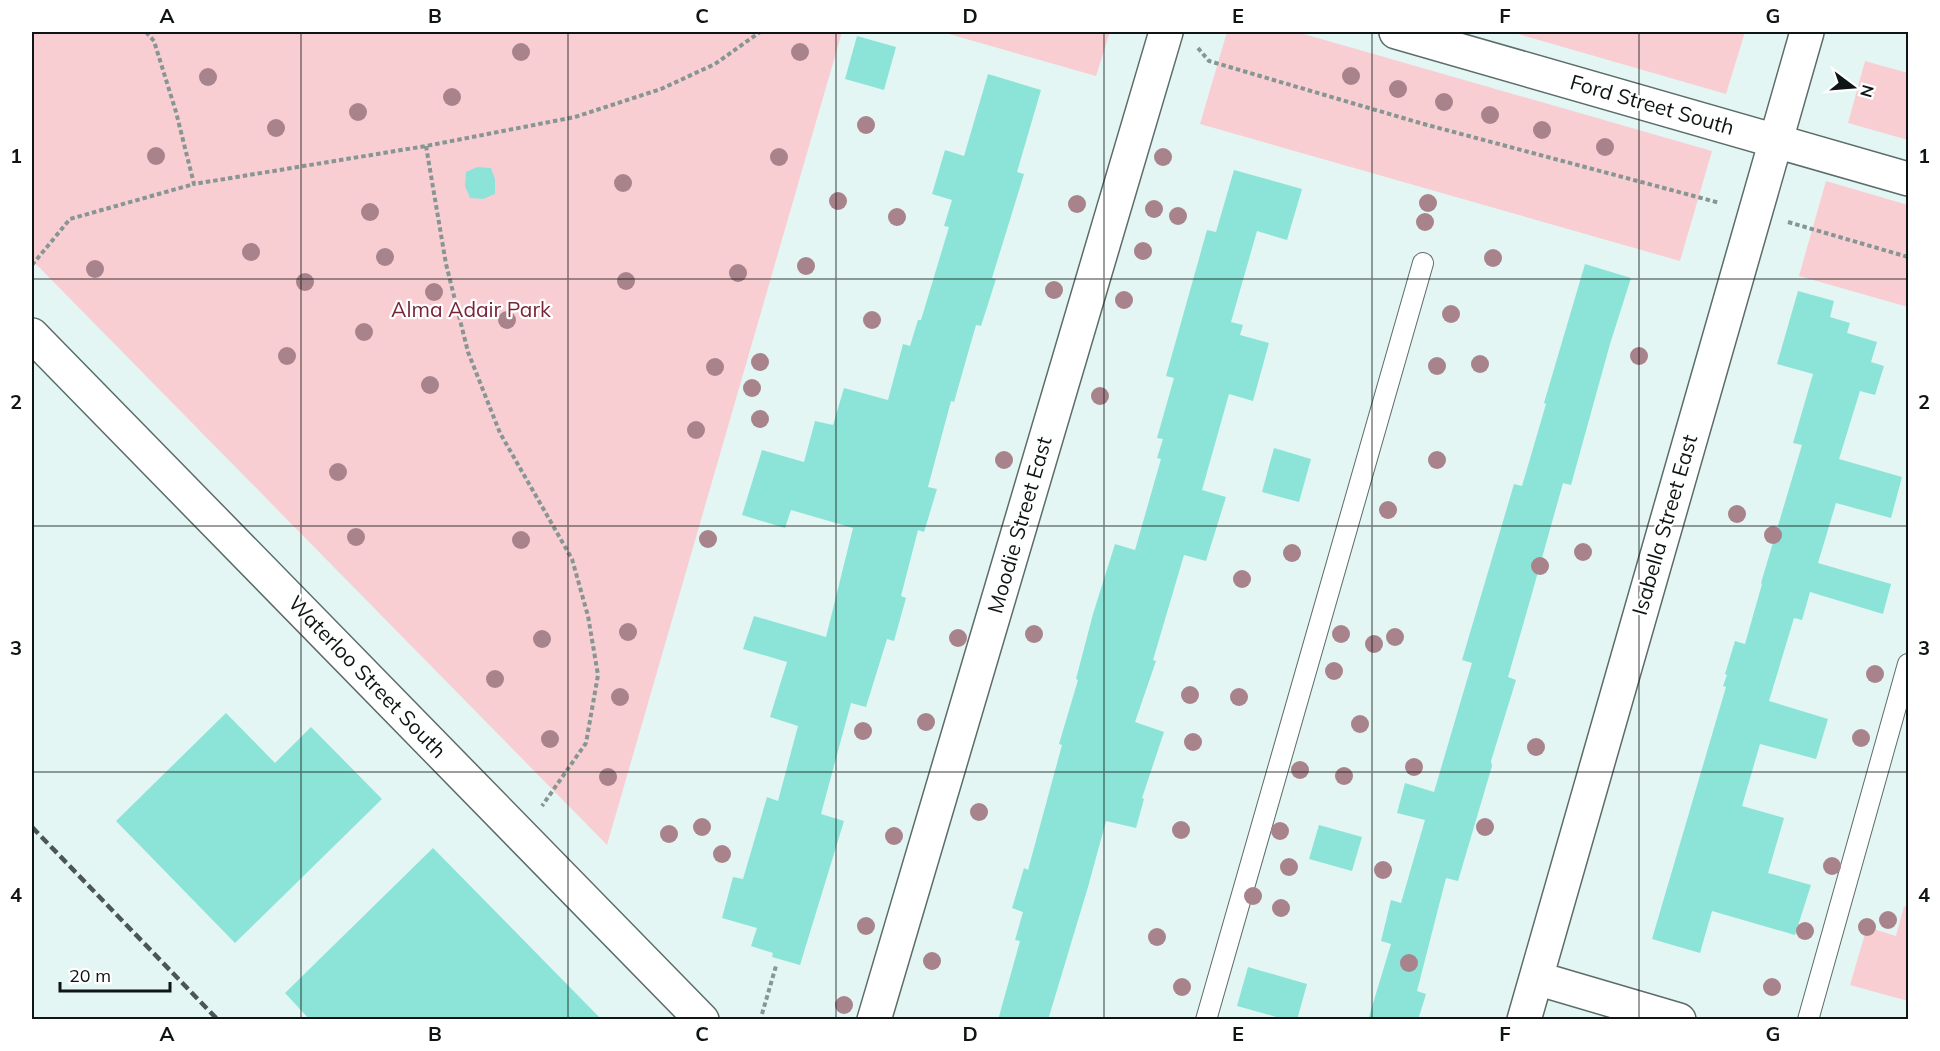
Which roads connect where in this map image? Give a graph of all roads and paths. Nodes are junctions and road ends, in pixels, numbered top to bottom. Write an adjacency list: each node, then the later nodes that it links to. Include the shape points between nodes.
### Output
1 (146, 32): 10 (path, via 154,41)
2 (760, 32): 8 (path, via 715,64 661,89 575,117)
3 (1166, 32): 22 (street, Moodie Street East)
4 (1396, 32): 7 (street, Ford Street South)
5 (1807, 32): 7 (street, Isabella Street East)
6 (1197, 46): 11 (path, via 1209,61 1432,126)
7 (1775, 141): 9 (street, Ford Street South); 11 (street, Isabella Street East)
8 (426, 146): 10 (path); 17 (path, via 446,264 468,352 500,433 572,559 588,616 598,675 586,742)
9 (1908, 179)
10 (194, 184): 14 (path, via 70,219)
11 (1754, 212): 12 (path); 19 (street, Isabella Street East)
12 (1908, 257)
13 (1423, 263): 23 (lane)
14 (32, 265)
15 (32, 335): 17 (street, Waterloo Street South)
16 (1908, 664): 26 (lane)
17 (522, 836): 21 (street, Waterloo Street South)
18 (776, 966): 20 (path)
19 (1536, 978): 24 (street, Isabella Street East); 25 (street)
20 (762, 1014)
21 (702, 1020)
22 (874, 1020)
23 (1206, 1020)
24 (1524, 1020)
25 (1680, 1020)
26 (1808, 1020)

